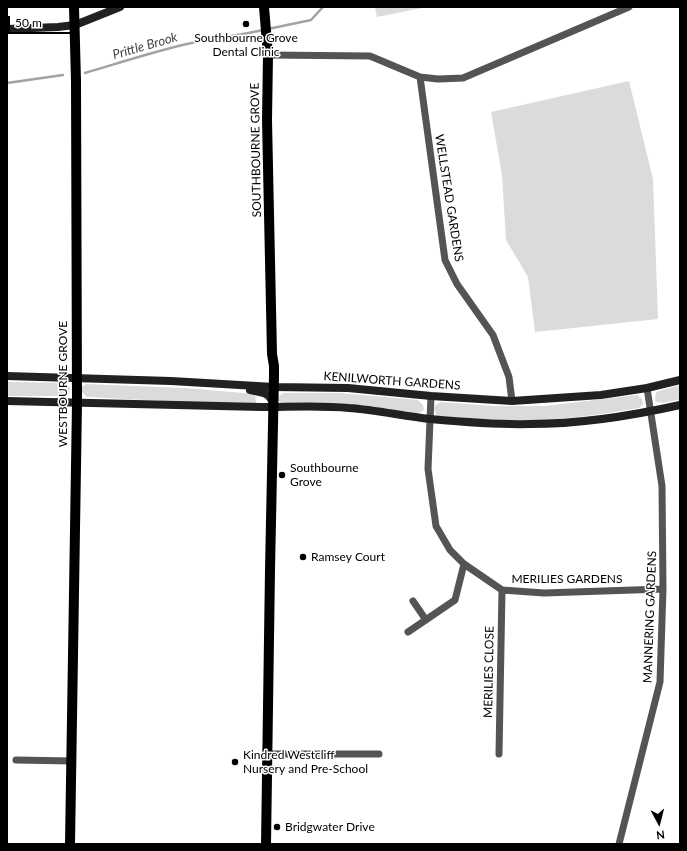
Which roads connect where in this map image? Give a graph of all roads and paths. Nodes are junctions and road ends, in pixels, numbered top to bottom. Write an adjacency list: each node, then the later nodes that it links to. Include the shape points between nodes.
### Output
1 (74, 7): 5 (main road, WESTBOURNE GROVE)
2 (120, 7): 5 (street)
3 (264, 7): 7 (main road, SOUTHBOURNE GROVE)
4 (629, 7): 8 (street, via 463,78)
5 (75, 25): 6 (street); 11 (main road, WESTBOURNE GROVE)
6 (7, 29)
7 (268, 55): 8 (street, via 370,56); 13 (main road, SOUTHBOURNE GROVE)
8 (420, 77): 17 (street, WELLSTEAD GARDENS, via 445,260 457,284 493,336 509,377)
9 (7, 376): 11 (street, KENILWORTH GARDENS)
10 (680, 380): 14 (street, KENILWORTH GARDENS)
11 (76, 382): 12 (street, KENILWORTH GARDENS); 18 (main road, WESTBOURNE GROVE); 19 (street, via 80,394 84,397)
12 (191, 383): 13 (street, KENILWORTH GARDENS); 21 (street, via 266,394 270,396)
13 (274, 387): 15 (street, KENILWORTH GARDENS, via 348,388); 21 (main road, SOUTHBOURNE GROVE)
14 (647, 388): 17 (street, KENILWORTH GARDENS, via 601,395); 22 (street, MANNERING GARDENS)
15 (431, 396): 17 (street, KENILWORTH GARDENS); 23 (street, MERILIES GARDENS)
16 (7, 401): 18 (street)
17 (512, 401)
18 (77, 403): 19 (street); 34 (main road, WESTBOURNE GROVE)
19 (144, 405): 21 (street)
20 (680, 405): 22 (street)
21 (273, 406): 23 (street, via 348,408); 30 (main road, SOUTHBOURNE GROVE)
22 (651, 411): 23 (street, via 586,421 530,424); 25 (street, MANNERING GARDENS, via 662,486)
23 (430, 419): 24 (street, MERILIES GARDENS, via 428,469 436,526 450,550)
24 (464, 564): 26 (street, MERILIES GARDENS); 28 (street, via 456,600)
25 (664, 589): 26 (street, MERILIES GARDENS, via 544,593); 37 (street, MANNERING GARDENS, via 660,682)
26 (502, 590): 32 (street, MERILIES CLOSE)
27 (413, 601): 28 (street)
28 (426, 620): 29 (street)
29 (408, 632)
30 (267, 754): 31 (street); 36 (main road, SOUTHBOURNE GROVE)
31 (379, 754)
32 (499, 754)
33 (16, 760): 34 (street)
34 (72, 761): 35 (main road, WESTBOURNE GROVE)
35 (70, 844)
36 (266, 844)
37 (619, 844)

